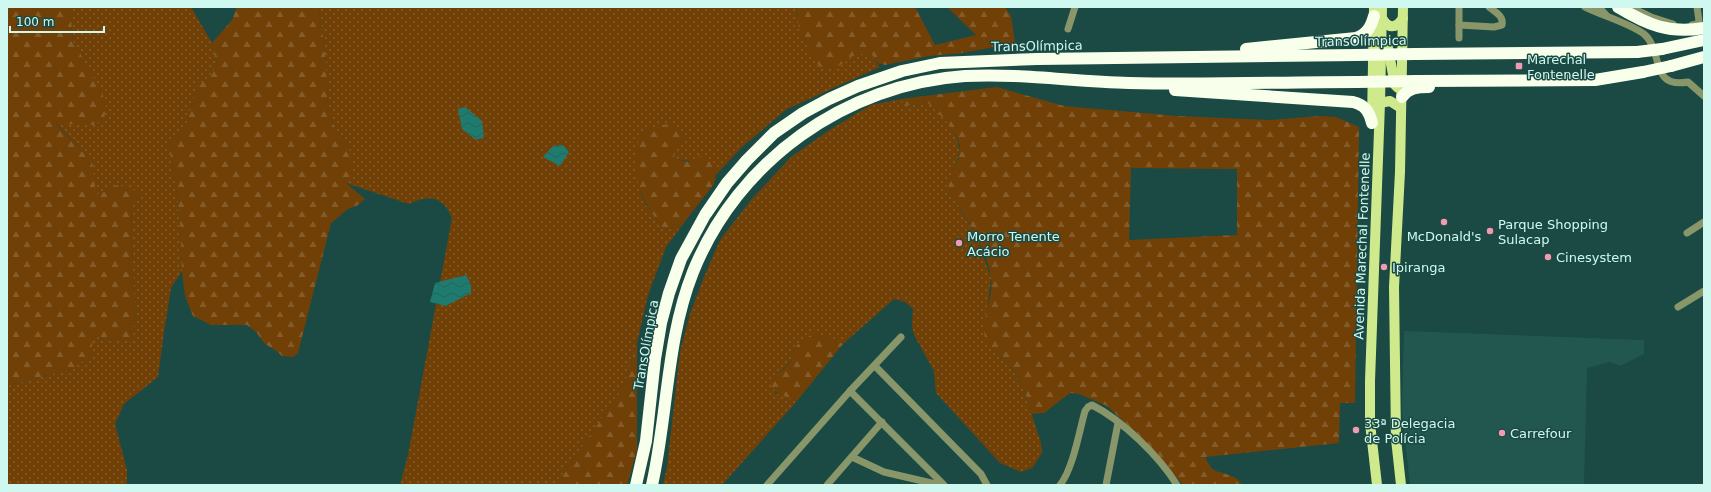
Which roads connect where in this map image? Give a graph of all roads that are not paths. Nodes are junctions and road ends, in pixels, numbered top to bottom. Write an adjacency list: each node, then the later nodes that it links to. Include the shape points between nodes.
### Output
1 (1075, 7): 15 (street)
2 (1403, 7): 12 (main road)
3 (1459, 7): 13 (street)
4 (1489, 7): 13 (street, via 1500,16 1502,25)
5 (1585, 7): 11 (street)
6 (1599, 7): 11 (street)
7 (1618, 7): 14 (highway, via 1670,30 1690,31)
8 (1630, 7): 9 (street, via 1651,17 1676,24 1695,25 1699,21)
9 (1697, 7)
10 (1379, 15): 12 (main road, via 1390,27 1397,26); 18 (highway, via 1370,28 1356,38 1257,47); 21 (main road, via 1395,85); 23 (main road, Avenida Marechal Fontenelle); 24 (main road)
11 (1609, 17): 22 (street, via 1640,32 1648,39 1653,47 1659,70 1667,79 1674,83 1688,82)
12 (1403, 18): 21 (main road)
13 (1459, 25): 16 (street)
14 (1704, 28)
15 (1068, 29)
16 (1459, 38)
17 (1704, 40): 18 (highway, TransOlímpica, bridge, via 1637,52)
18 (1195, 56): 36 (highway, TransOlímpica, via 964,61 930,65 902,71 828,99 774,133 727,183 705,215 681,259 661,323 646,441)
19 (1704, 57): 21 (highway, TransOlímpica, bridge, via 1672,66 1595,80 1555,80)
20 (1149, 84): 21 (highway, TransOlímpica, bridge, via 1357,82); 24 (highway, via 1187,91 1353,102 1366,108); 37 (highway, TransOlímpica, via 1002,76 966,76 932,80 867,98 834,114 779,152 756,173 715,227 693,271 674,336 659,452)
21 (1407, 92): 23 (main road); 47 (main road, via 1394,287 1396,439)
22 (1704, 96)
23 (1380, 103): 25 (main road, Avenida Marechal Fontenelle)
24 (1372, 123): 25 (main road, via 1374,149)
25 (1378, 161): 46 (main road, Avenida Marechal Fontenelle, via 1370,395 1370,429)
26 (1704, 222): 27 (street)
27 (1687, 233)
28 (1704, 291): 29 (street)
29 (1678, 307)
30 (901, 337): 31 (street)
31 (875, 366): 32 (street); 42 (street, via 981,474)
32 (850, 392): 33 (street); 38 (street)
33 (882, 422): 35 (street); 41 (street)
34 (1118, 423): 43 (street, via 1094,406 1088,406 1066,477); 44 (street); 45 (street, via 1167,470)
35 (852, 457): 39 (street); 40 (street, via 884,472)
36 (636, 485)
37 (652, 485)
38 (767, 485)
39 (827, 485)
40 (940, 485)
41 (944, 485)
42 (987, 485)
43 (1060, 485)
44 (1106, 485)
45 (1177, 485)
46 (1377, 485)
47 (1401, 485)

